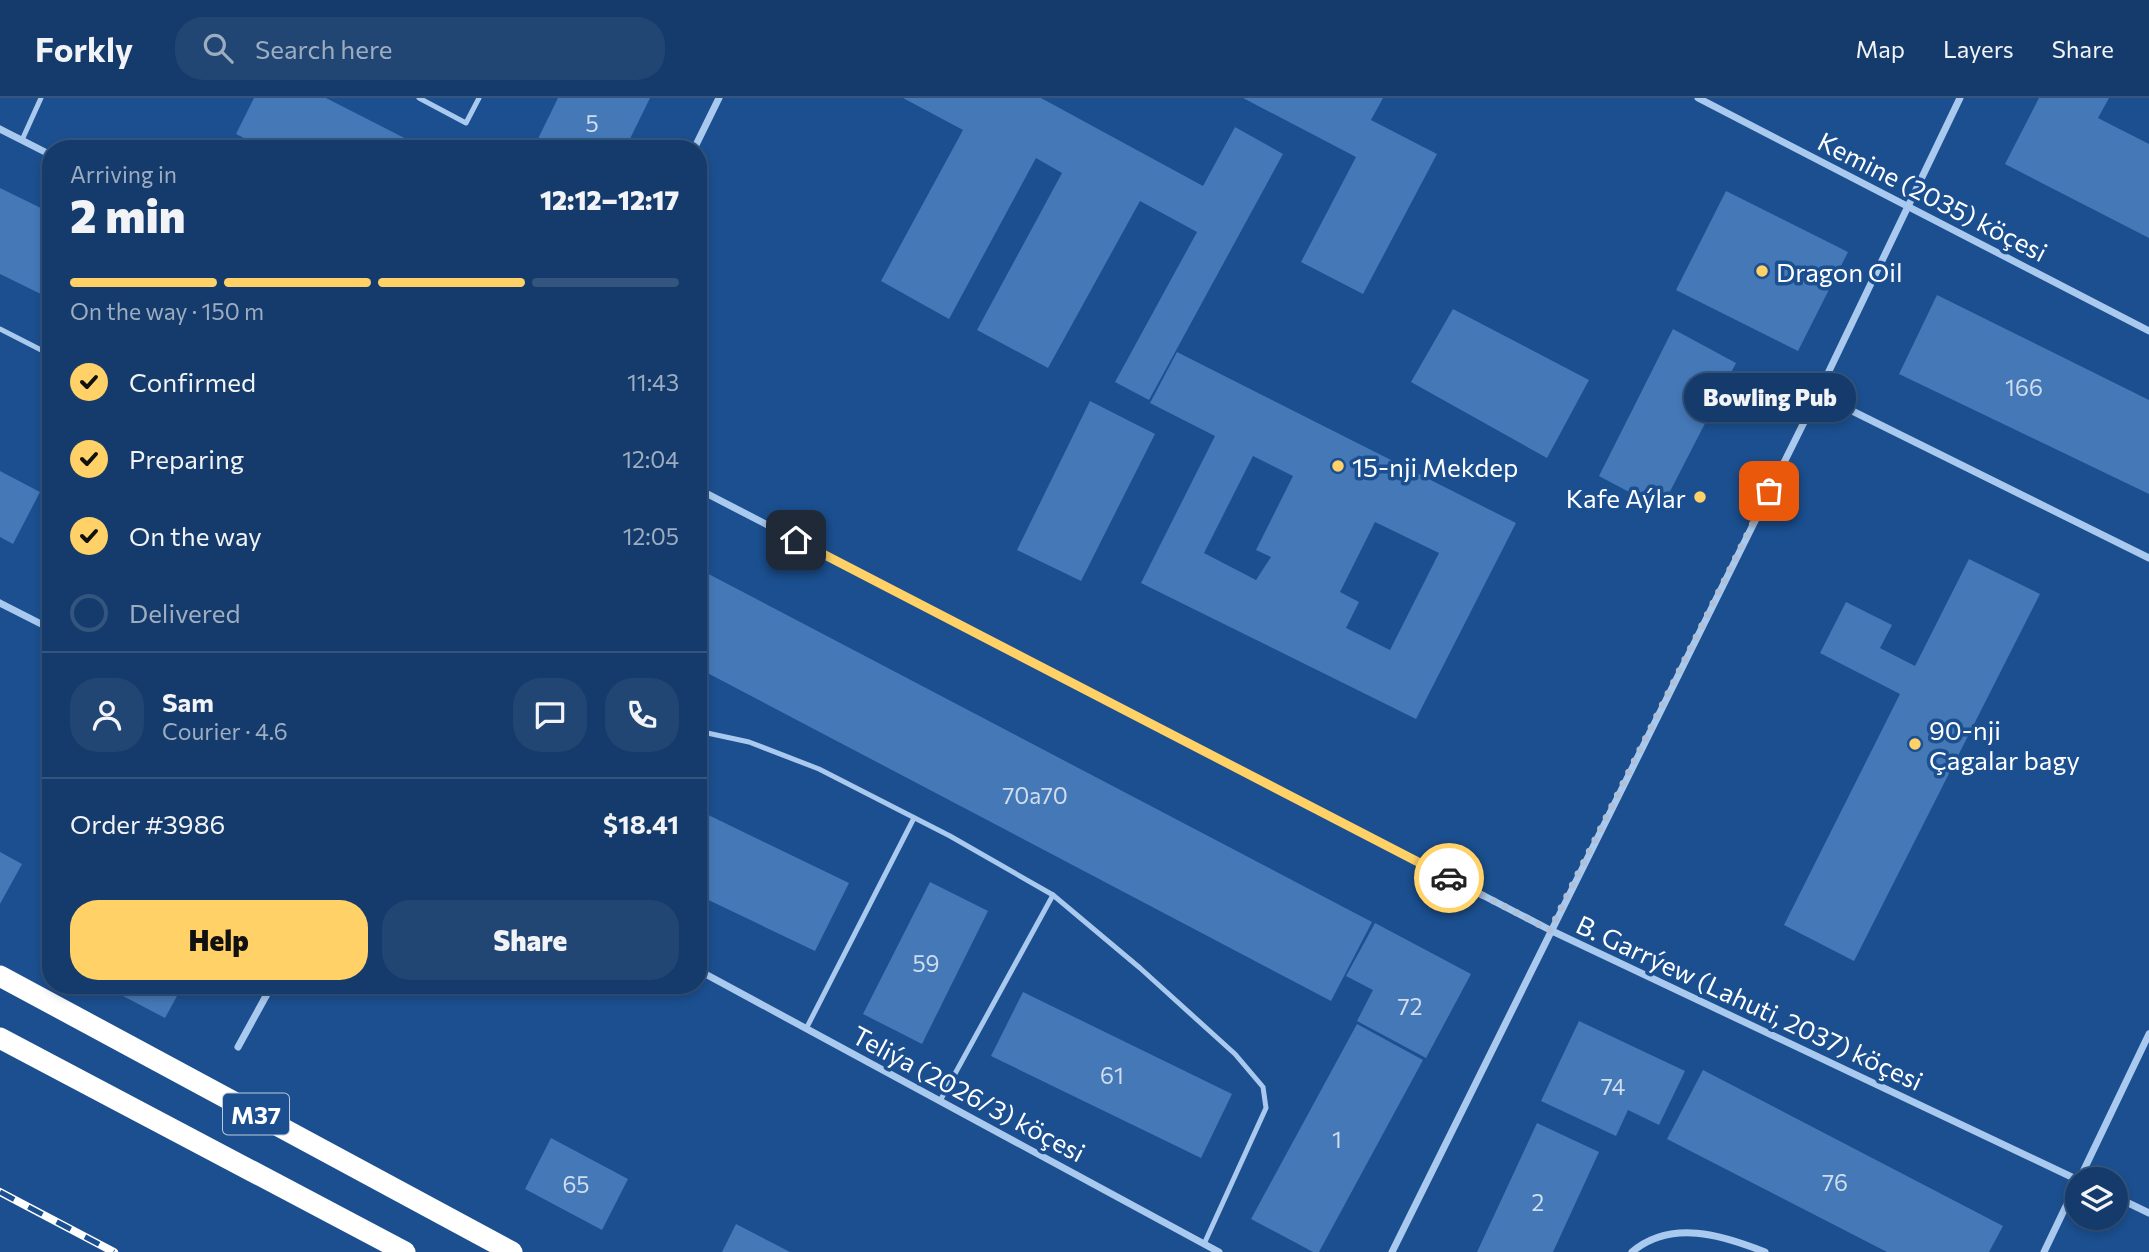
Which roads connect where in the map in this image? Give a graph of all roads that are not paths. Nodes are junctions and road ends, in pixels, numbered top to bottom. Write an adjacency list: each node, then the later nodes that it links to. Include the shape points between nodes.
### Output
1 (41, 98): 8 (lane)
2 (419, 98): 3 (lane, via 466,123)
3 (479, 98)
4 (719, 98): 9 (street)
5 (1698, 98): 11 (street, Kemine (2035) köçesi)
6 (1959, 98): 11 (street)
7 (0, 129): 8 (street)
8 (22, 140): 10 (street)
9 (698, 140)
10 (42, 150)
11 (1906, 207): 13 (street, Kemine (2035) köçesi); 15 (street)
12 (0, 329): 14 (lane)
13 (2149, 331)
14 (42, 350)
15 (1818, 394): 17 (street); 23 (street)
16 (707, 494): 23 (street, B. Garrýew (Lahuti, 2037) köçesi)
17 (2149, 558)
18 (0, 603): 19 (street)
19 (42, 624)
20 (707, 733): 21 (lane, via 749,742 819,769)
21 (914, 818): 22 (lane); 27 (lane)
22 (1053, 895): 31 (lane); 37 (lane, via 1235,1054 1264,1087 1266,1108)
23 (1550, 930): 33 (street, B. Garrýew (Lahuti, 2037) köçesi); 41 (street)
24 (707, 975): 27 (street, Teliýa (2026/3) köçesi)
25 (0, 976): 39 (highway, M37)
26 (267, 994): 30 (street)
27 (806, 1028): 31 (street, Teliýa (2026/3) köçesi)
28 (2149, 1034): 32 (street)
29 (0, 1038): 38 (highway, M37)
30 (238, 1047)
31 (940, 1101): 37 (street, Teliýa (2026/3) köçesi)
32 (2085, 1167)
33 (2065, 1175)
34 (2128, 1203): 36 (street)
35 (2065, 1208): 44 (street)
36 (2149, 1213)
37 (1204, 1244): 40 (street, Teliýa (2026/3) köçesi)
38 (405, 1252)
39 (512, 1252)
40 (1219, 1252)
41 (1392, 1252)
42 (1632, 1252): 43 (street, via 1668,1232 1736,1240)
43 (1765, 1252)
44 (2044, 1252)

